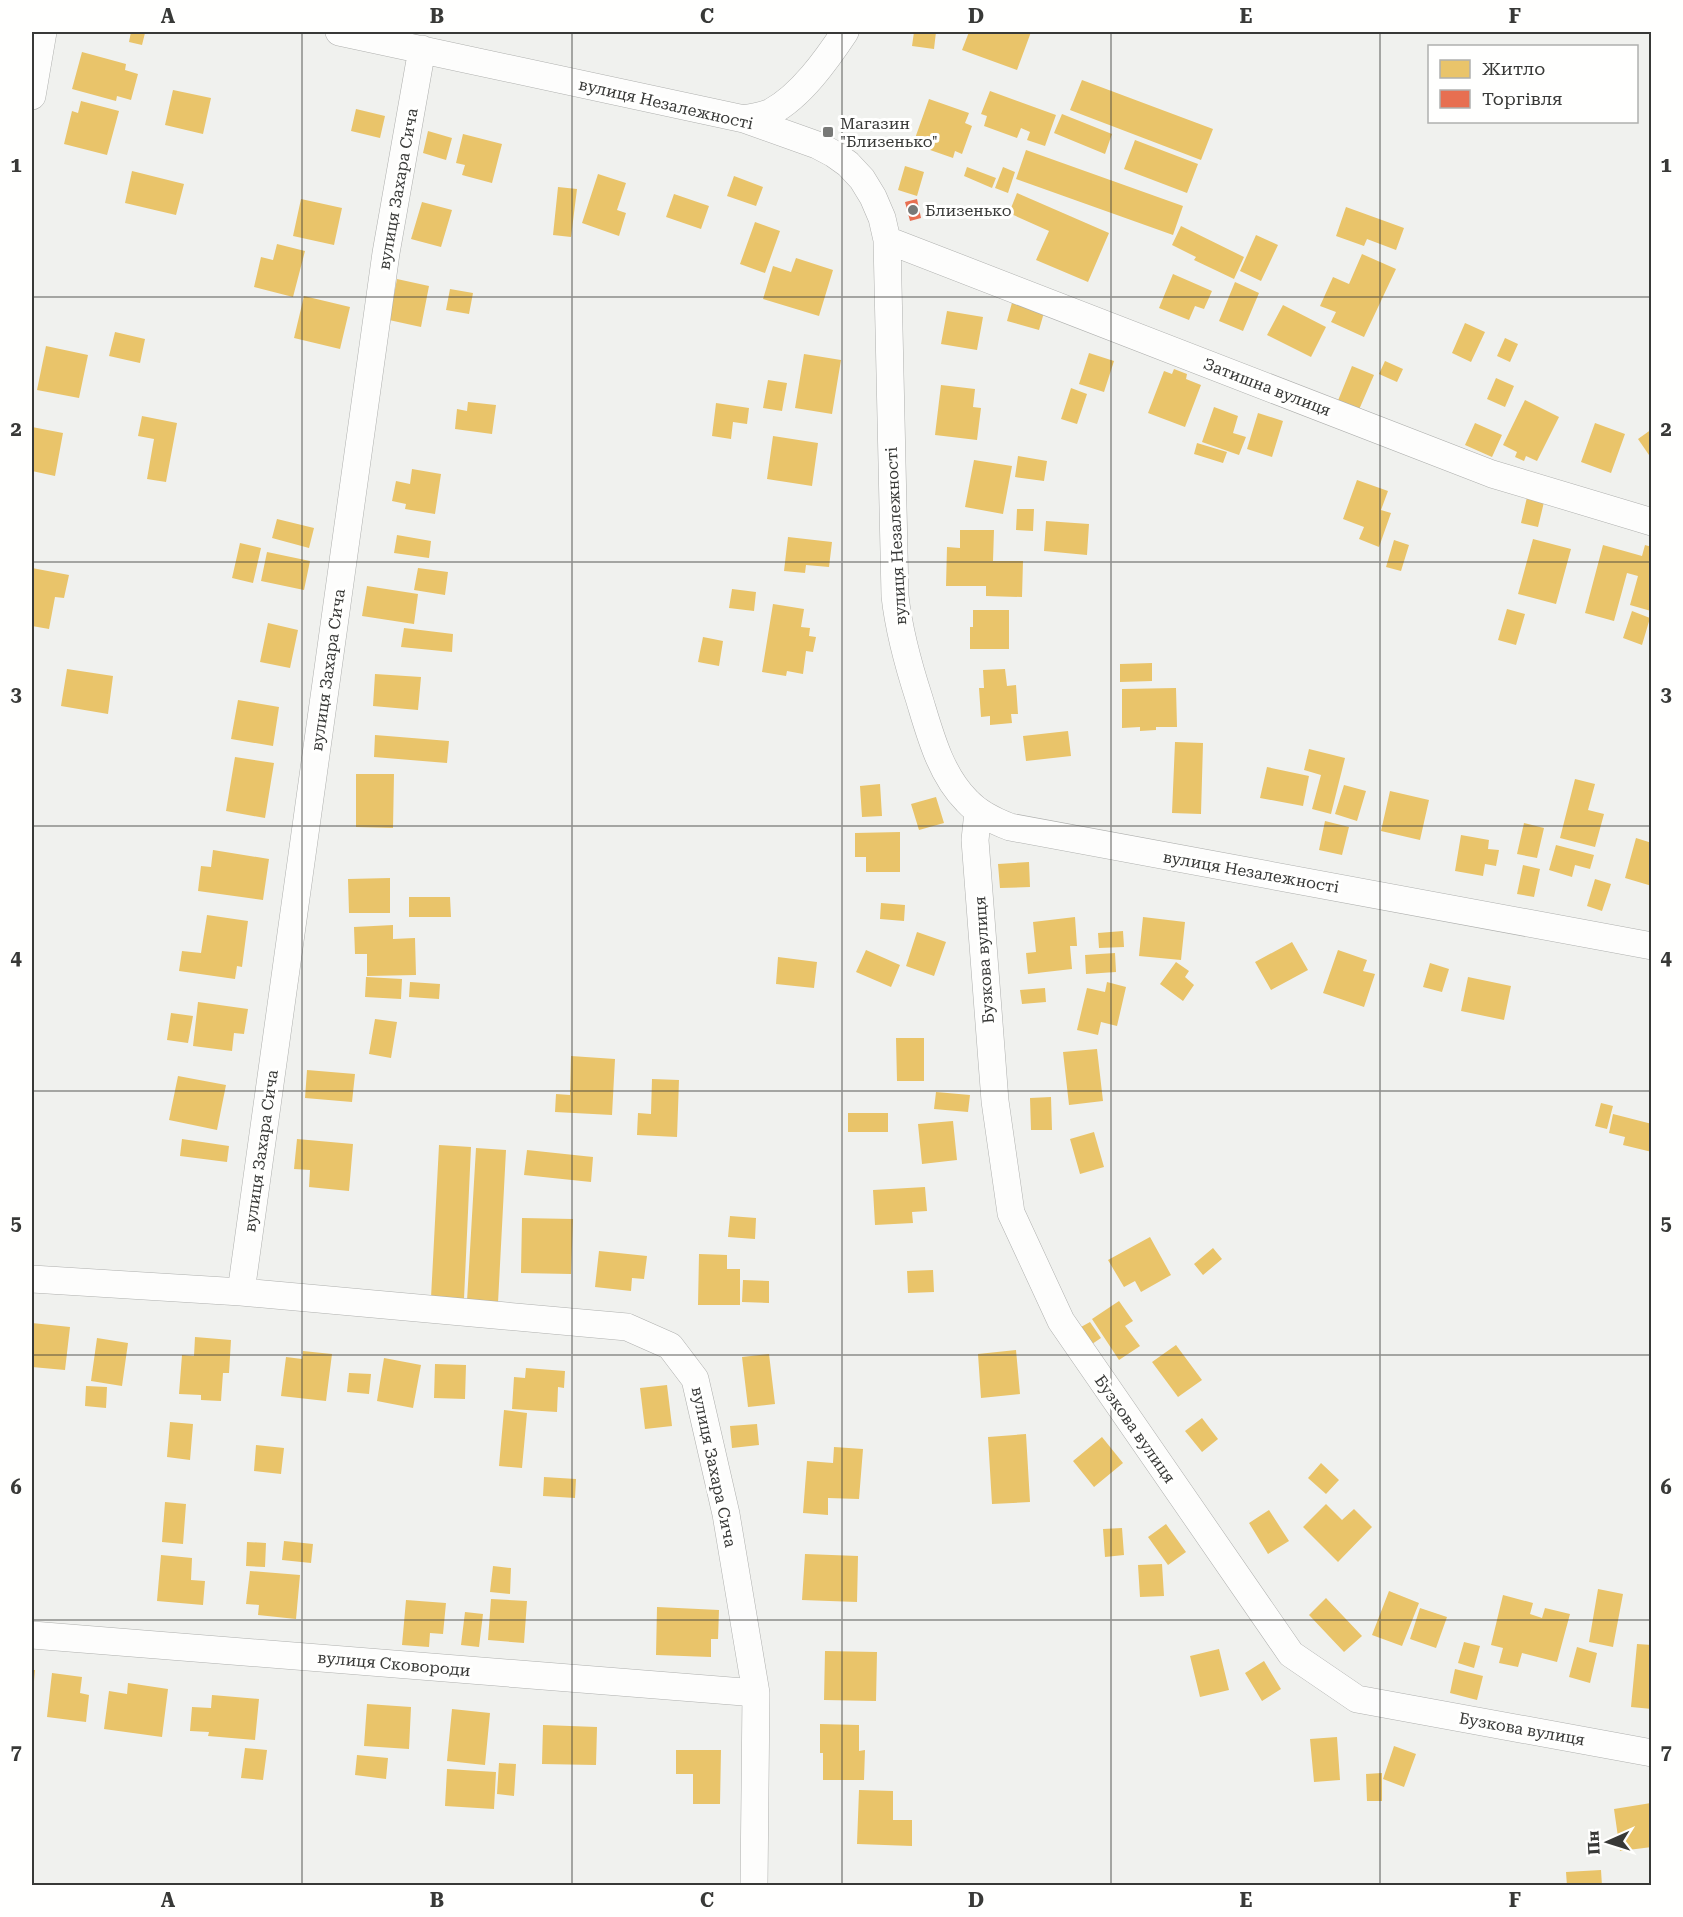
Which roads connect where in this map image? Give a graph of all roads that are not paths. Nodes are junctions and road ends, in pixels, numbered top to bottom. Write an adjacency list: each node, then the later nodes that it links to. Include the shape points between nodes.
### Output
1 (43, 32): 5 (street)
2 (339, 32): 4 (street, вулиця Незалежності)
3 (845, 32): 6 (street, via 818,69 783,104 770,113)
4 (422, 49): 6 (street, вулиця Незалежності); 12 (street, вулиця Захара Сича, via 386,252)
5 (32, 96)
6 (744, 119): 7 (street, вулиця Незалежності, via 817,145 848,164 873,197)
7 (887, 240): 8 (street, Затишна вулиця, via 1492,474); 9 (street, вулиця Незалежності, via 898,621 943,766)
8 (1652, 522)
9 (978, 812): 10 (street, вулиця Незалежності, via 1010,827); 15 (street, Бузкова вулиця, via 975,840 995,1101 1011,1213 1060,1320 1291,1654 1357,1699)
10 (1652, 946)
11 (32, 1279): 12 (street, вулиця Захара Сича)
12 (241, 1292): 14 (street, вулиця Захара Сича, via 627,1327 670,1346 695,1379 726,1514)
13 (32, 1635): 14 (street, вулиця Сковороди)
14 (756, 1693): 16 (street, вулиця Захара Сича)
15 (1652, 1753)
16 (754, 1886)

